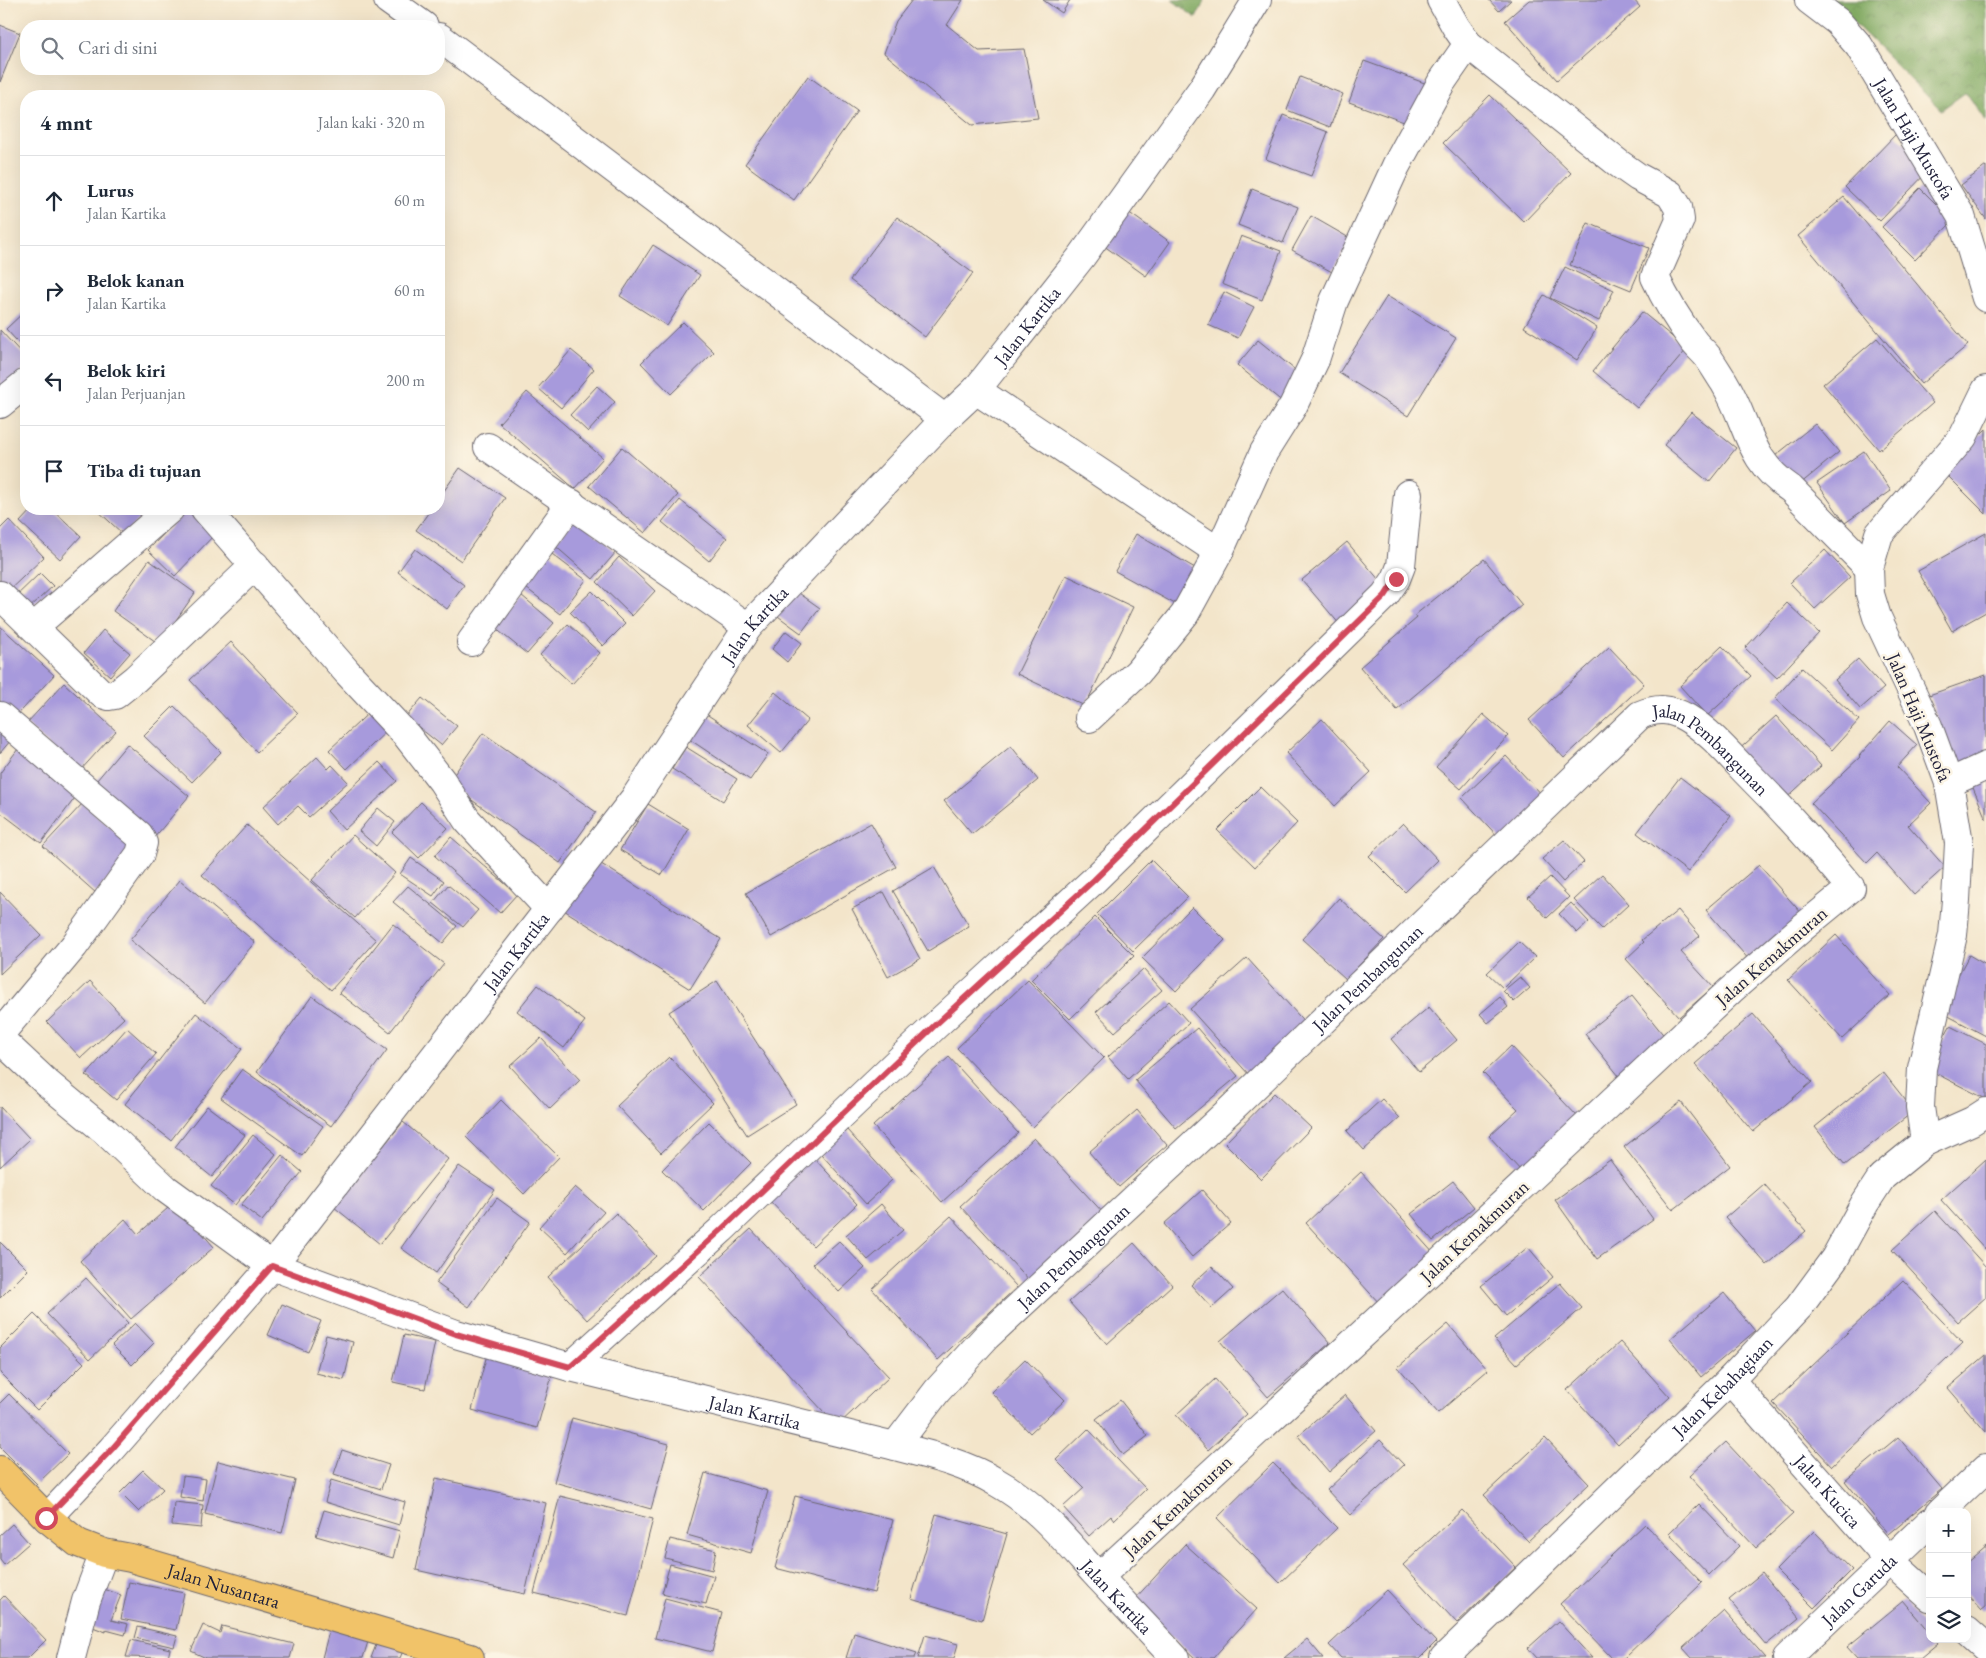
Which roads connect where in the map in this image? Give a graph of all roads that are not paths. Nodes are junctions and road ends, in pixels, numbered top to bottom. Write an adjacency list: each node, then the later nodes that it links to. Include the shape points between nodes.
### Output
1 (388, 0): 5 (street)
2 (1257, 0): 10 (street, Jalan Kartika, via 1202,89 1082,256)
3 (1441, 0): 7 (street)
4 (1809, 0): 8 (street, Jalan Haji Mustofa, via 1838,22 1859,46 1962,216)
5 (416, 20)
6 (445, 42): 13 (street)
7 (1468, 44): 19 (street, via 1440,84 1396,166 1334,301 1315,360 1293,406 1264,452); 21 (street, via 1618,163 1670,194 1678,207 1680,220 1654,277 1694,343 1725,383 1762,463)
8 (1986, 298)
9 (20, 388): 12 (street)
10 (976, 390): 13 (street, Jalan Kartika); 19 (street)
11 (1986, 390): 21 (street, Jalan Haji Mustofa, via 1963,437 1879,534)
12 (0, 404)
13 (945, 419): 24 (street, Jalan Kartika)
14 (488, 447): 16 (street)
15 (1408, 494): 37 (street, via 1401,566 1385,596 1094,880)
16 (571, 503): 24 (street); 25 (street)
17 (163, 515): 23 (street)
18 (210, 515): 20 (street)
19 (1218, 552): 27 (street, via 1185,614 1138,672)
20 (255, 565): 23 (street, via 115,695 102,694); 31 (street, via 407,736 467,820)
21 (1869, 568): 29 (street, Jalan Haji Mustofa, via 1870,594 1876,617 1928,726)
22 (0, 595): 23 (street)
23 (34, 627)
24 (748, 628): 31 (street, Jalan Kartika, via 634,800)
25 (470, 642)
26 (0, 716): 32 (street, via 139,835 143,844 140,854 74,946)
27 (1088, 718)
28 (1986, 766): 29 (street)
29 (1949, 783): 35 (street, Jalan Haji Mustofa, via 1958,843 1956,900 1944,976 1922,1068 1920,1107)
30 (1851, 888): 39 (street, Jalan Pembangunan, via 1803,830 1705,732 1672,712 1656,709 1640,714 1230,1110 986,1337 937,1391); 47 (street, Jalan Kemakmuran, via 1731,990)
31 (549, 909): 36 (street, Jalan Kartika)
32 (0, 1034)
33 (0, 1038): 36 (street, via 166,1189)
34 (1986, 1112): 35 (street, Jalan Kebahagiaan)
35 (1925, 1142): 38 (street, Jalan Kebahagiaan, via 1882,1177 1818,1283)
36 (272, 1266): 37 (street, Jalan Kartika, via 456,1334); 43 (street, Jalan Kartika, via 112,1449)
37 (570, 1367): 39 (street, Jalan Kartika)
38 (1730, 1380): 46 (street, Jalan Kucica); 54 (street, Jalan Kebahagiaan)
39 (895, 1446): 47 (street, Jalan Kartika, via 941,1459 998,1482 1024,1499 1048,1521)
40 (1986, 1468): 42 (street)
41 (0, 1470): 43 (main road, Jalan Nusantara)
42 (1944, 1508)
43 (46, 1518): 45 (main road, Jalan Nusantara, via 78,1543)
44 (1926, 1526): 46 (street, Jalan Garuda)
45 (104, 1553): 51 (street, via 86,1601); 52 (main road, Jalan Nusantara, via 131,1558)
46 (1889, 1560): 48 (street, Jalan Kucica); 55 (street, Jalan Garuda)
47 (1099, 1578): 53 (street, Jalan Kartika)
48 (1926, 1593)
49 (1971, 1634): 50 (street)
50 (1986, 1647)
51 (71, 1658)
52 (470, 1658)
53 (1176, 1658)
54 (1444, 1658)
55 (1787, 1658)

